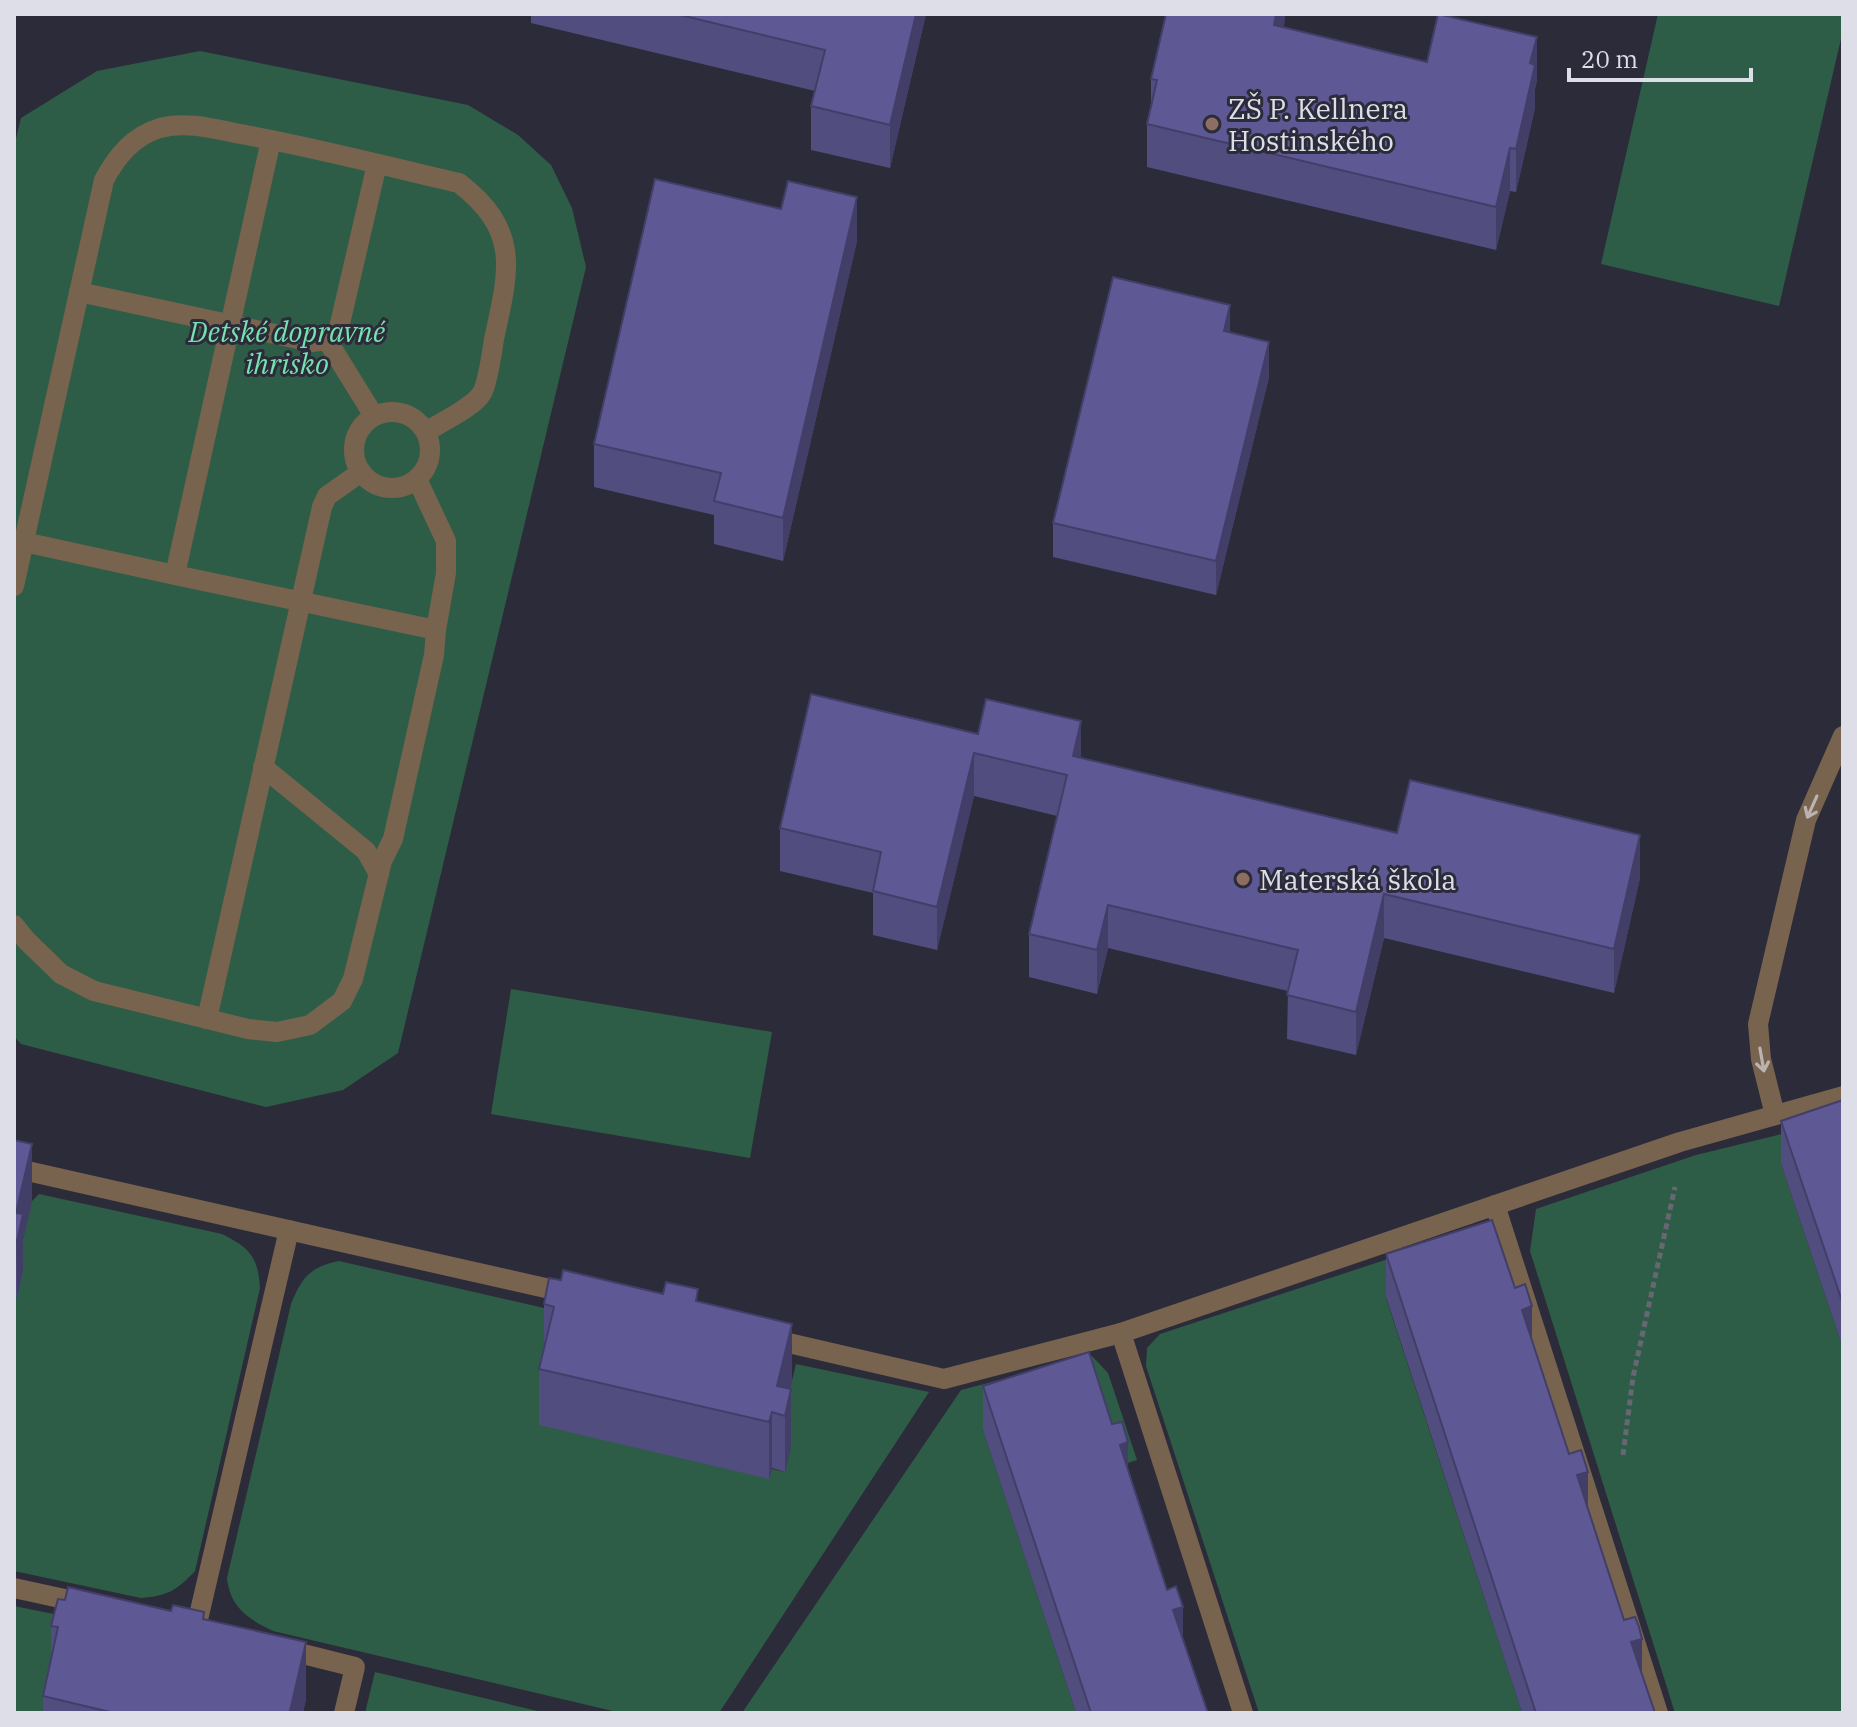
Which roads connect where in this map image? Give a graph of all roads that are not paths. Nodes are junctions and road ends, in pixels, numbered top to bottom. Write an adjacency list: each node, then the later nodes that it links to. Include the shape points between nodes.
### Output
1 (271, 140): 2 (lane); 3 (lane, via 187,124 132,142 104,180); 4 (lane)
2 (377, 164): 5 (lane, via 339,328); 7 (lane, via 459,183 491,213 507,260 506,287 482,392)
3 (79, 292): 4 (lane); 10 (lane)
4 (230, 325): 5 (lane, via 312,342); 11 (lane)
5 (327, 340): 6 (lane)
6 (374, 416): 7 (lane, via 399,412 414,418); 8 (lane, via 356,435 353,452)
7 (426, 432): 9 (lane, via 428,465)
8 (361, 472): 9 (lane, via 385,488 402,488); 13 (lane, via 327,496)
9 (417, 479): 14 (lane, via 446,541)
10 (24, 542): 11 (lane); 12 (lane)
11 (175, 575): 13 (lane)
12 (14, 586)
13 (301, 602): 14 (lane); 16 (lane)
14 (436, 630): 17 (lane, via 393,839)
15 (1843, 736): 21 (lane, one-way to 21, via 1806,820 1758,1024)
16 (263, 767): 17 (lane, via 366,851); 19 (lane)
17 (379, 874): 19 (lane, via 353,979 342,1001 310,1025 277,1032)
18 (14, 925): 19 (lane, via 61,974 94,991)
19 (207, 1019)
20 (1843, 1096): 21 (lane)
21 (1775, 1115): 23 (lane)
22 (14, 1168): 24 (lane)
23 (1495, 1205): 27 (lane); 34 (lane)
24 (289, 1230): 25 (lane); 30 (lane)
25 (585, 1297)
26 (741, 1333): 27 (lane, via 944,1379)
27 (1121, 1333): 33 (lane)
28 (14, 1588): 29 (lane)
29 (105, 1608)
30 (195, 1628)
31 (253, 1642): 32 (lane, via 355,1667)
32 (344, 1713)
33 (1243, 1713)
34 (1658, 1713)

